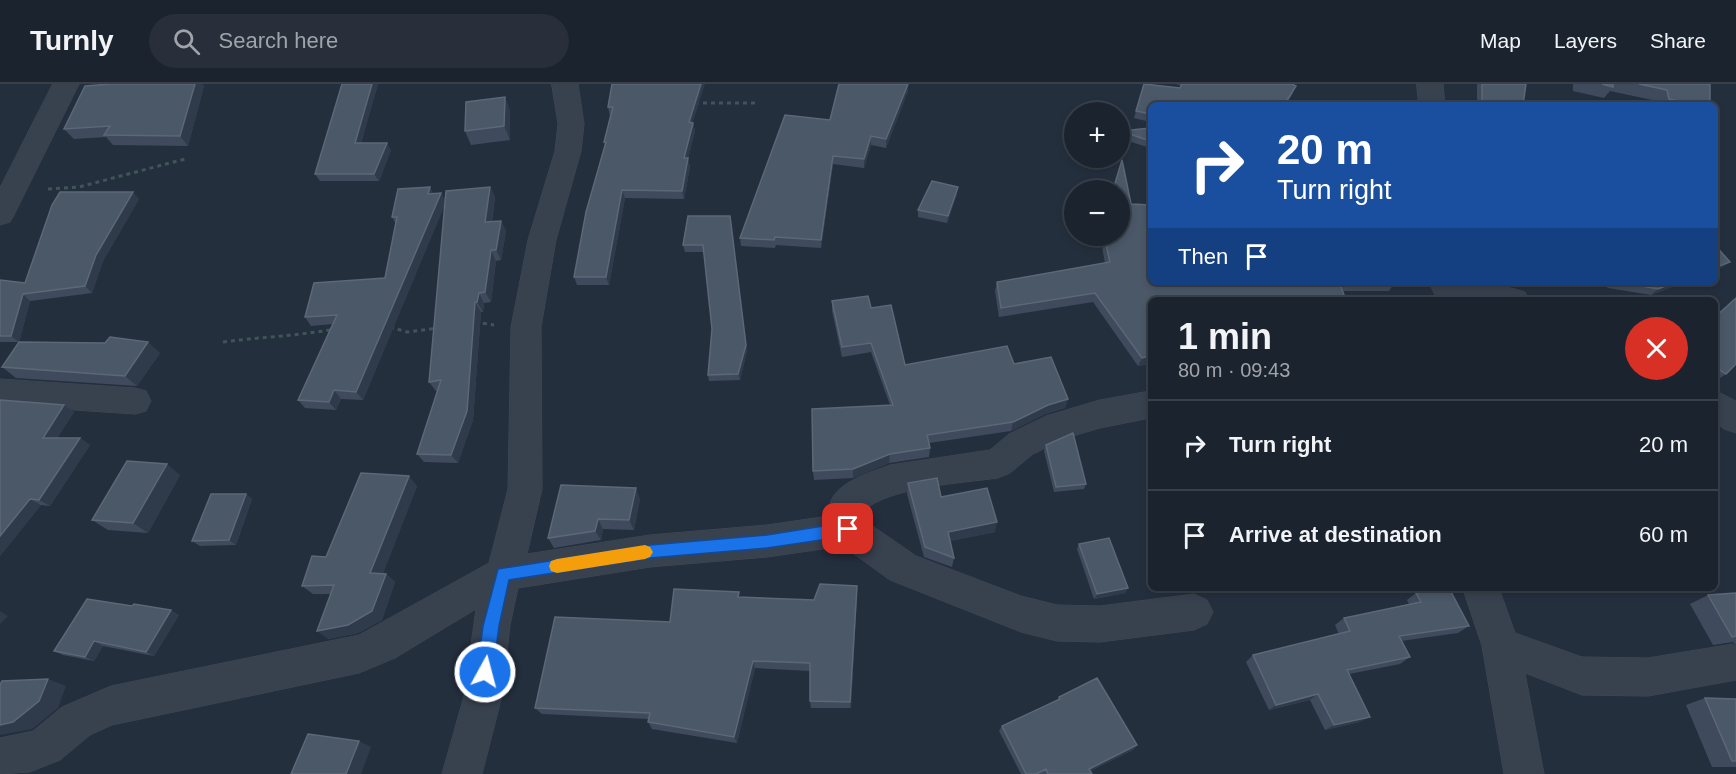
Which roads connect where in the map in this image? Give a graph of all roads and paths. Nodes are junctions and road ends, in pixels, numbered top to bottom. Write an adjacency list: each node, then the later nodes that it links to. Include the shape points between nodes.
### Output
1 (66, 84): 8 (street)
2 (565, 84): 13 (street, via 571,124 568,151 542,240)
3 (1430, 84): 4 (street)
4 (1432, 102)
5 (686, 103): 6 (path)
6 (756, 103)
7 (185, 159): 8 (path)
8 (6, 203)
9 (1446, 290): 10 (street)
10 (1494, 297)
11 (467, 324): 13 (path)
12 (388, 327): 14 (path, via 407,332)
13 (526, 327): 23 (street, via 525,489)
14 (446, 328)
15 (337, 329): 16 (path)
16 (222, 342)
17 (0, 392): 18 (street)
18 (135, 401)
19 (1148, 405): 22 (street, via 1058,426 1022,444 998,463 890,480 856,496 845,506)
20 (1718, 406): 21 (street)
21 (1736, 419)
22 (848, 529): 23 (street, via 767,542 650,551); 25 (street, via 903,568 1048,621 1100,624)
23 (503, 574): 28 (street, via 382,645 359,654 111,706 76,721 46,746); 29 (street, via 491,626 483,696)
24 (1481, 591): 26 (street)
25 (1194, 612)
26 (1501, 646): 27 (street, via 1582,676 1648,677); 30 (street)
27 (1733, 663)
28 (0, 758)
29 (462, 774)
30 (1524, 774)

